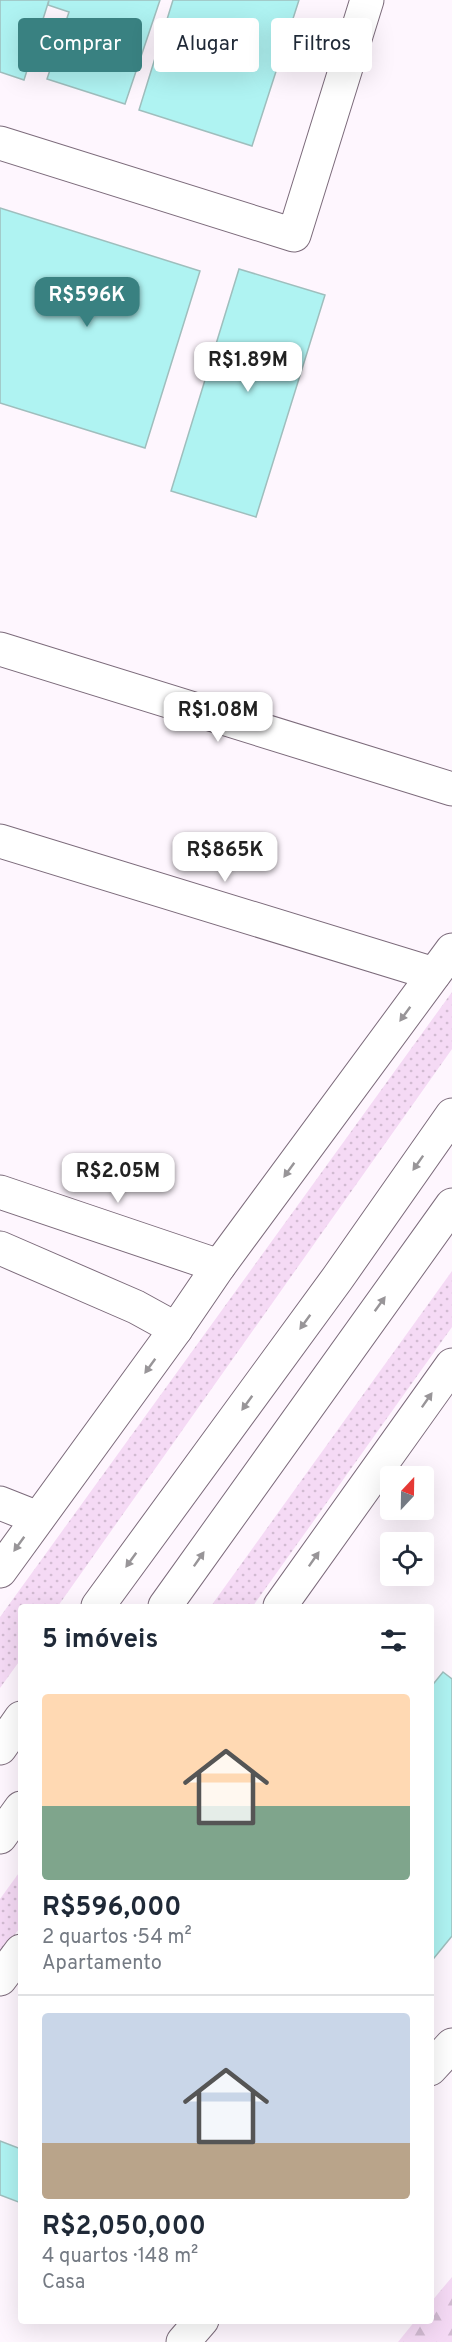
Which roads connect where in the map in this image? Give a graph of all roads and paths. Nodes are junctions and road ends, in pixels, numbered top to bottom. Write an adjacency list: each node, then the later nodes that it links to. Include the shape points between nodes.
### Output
1 (367, 0): 2 (main road, via 294,235)
2 (0, 143)
3 (0, 649): 4 (main road)
4 (452, 789)
5 (0, 841): 6 (main road)
6 (443, 962): 11 (main road, one-way to 11)
7 (452, 1115): 17 (main road, one-way to 17)
8 (0, 1191): 11 (main road)
9 (452, 1205): 18 (main road, one-way to 9)
10 (0, 1248): 12 (main road, via 136,1307)
11 (219, 1266): 12 (main road)
12 (176, 1329): 15 (main road, one-way to 15)
13 (452, 1365): 19 (main road, one-way to 13)
14 (0, 1503): 15 (main road)
15 (38, 1518): 16 (main road, one-way to 16)
16 (0, 1571)
17 (99, 1604)
18 (166, 1604)
19 (281, 1604)
20 (18, 1722): 21 (main road)
21 (0, 1748)
22 (18, 1812): 23 (main road)
23 (0, 1837)
24 (18, 1956): 25 (main road)
25 (0, 1979)
26 (452, 2045): 27 (main road)
27 (434, 2065)
28 (199, 2324): 29 (main road)
29 (183, 2342)

